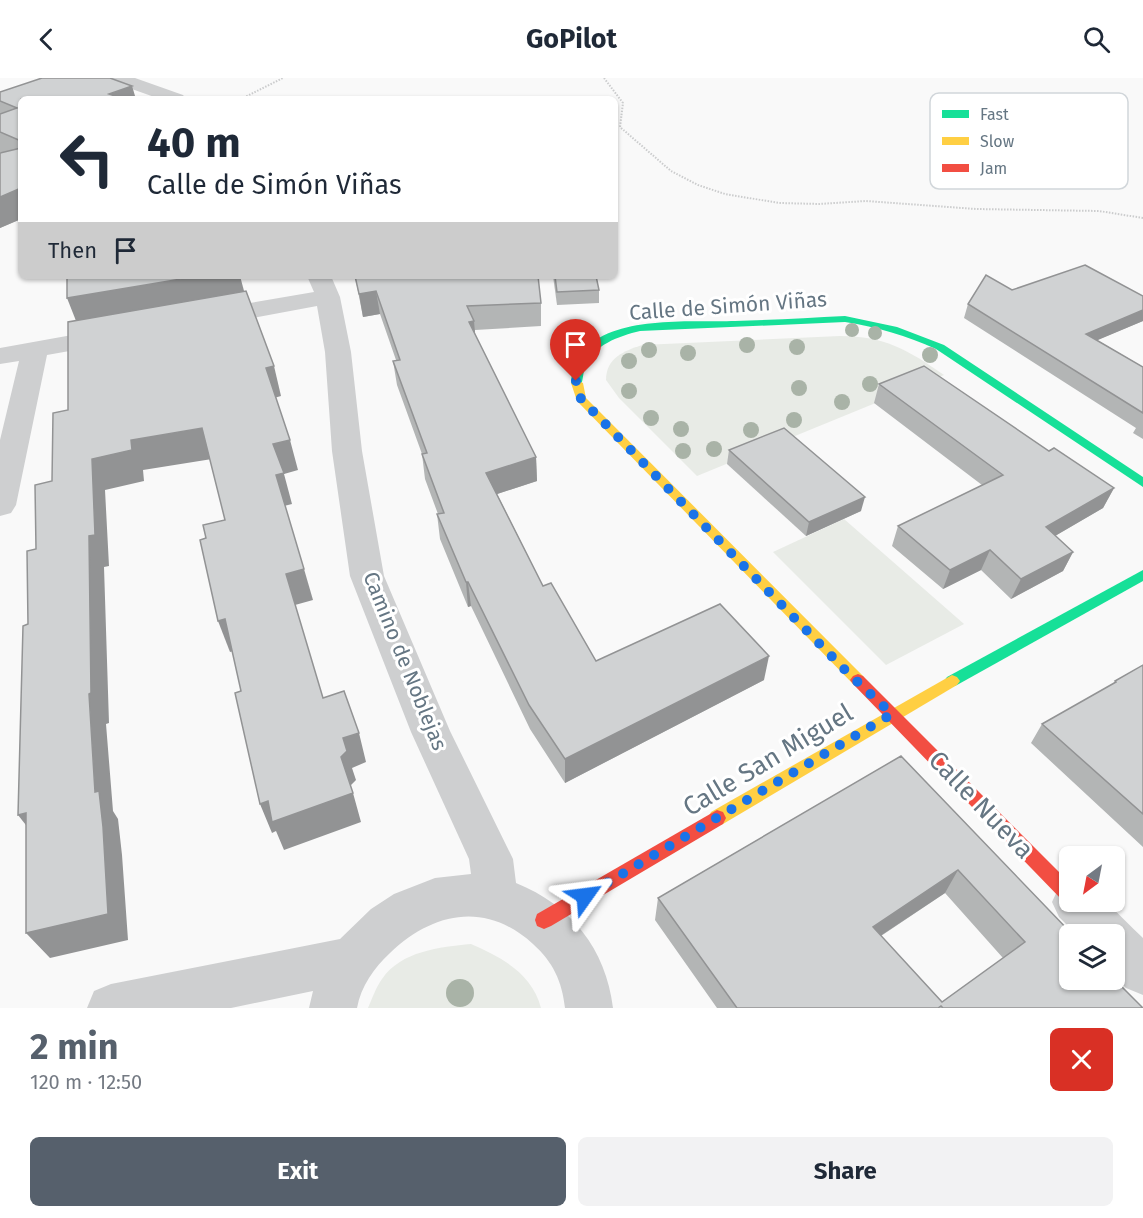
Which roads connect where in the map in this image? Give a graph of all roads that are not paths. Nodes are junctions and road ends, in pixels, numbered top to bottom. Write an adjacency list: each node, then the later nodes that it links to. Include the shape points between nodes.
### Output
1 (118, 78): 2 (street)
2 (169, 96)
3 (324, 286): 4 (street); 13 (street, Camino de Noblejas, via 338,352 347,451 368,576 431,732 491,859)
4 (188, 322)
5 (129, 333): 6 (street)
6 (35, 350): 7 (street); 9 (street)
7 (0, 356)
8 (1143, 483): 11 (street, Calle de Simón Viñas, via 940,347 876,321 659,327 604,339 578,367 576,381 581,399)
9 (0, 505)
10 (1143, 575): 11 (street, Calle San Miguel)
11 (892, 714): 12 (street, Calle Nueva); 15 (street, Calle San Miguel)
12 (1059, 885)
13 (496, 897): 15 (street, via 522,905); 18 (street, via 457,894 417,905 382,927)
14 (1085, 912): 16 (street)
15 (544, 920): 22 (street, via 571,950 588,988)
16 (1097, 924)
17 (1125, 953): 19 (street)
18 (352, 960): 20 (street); 21 (street)
19 (1143, 971)
20 (111, 1008)
21 (333, 1008)
22 (589, 1008)

